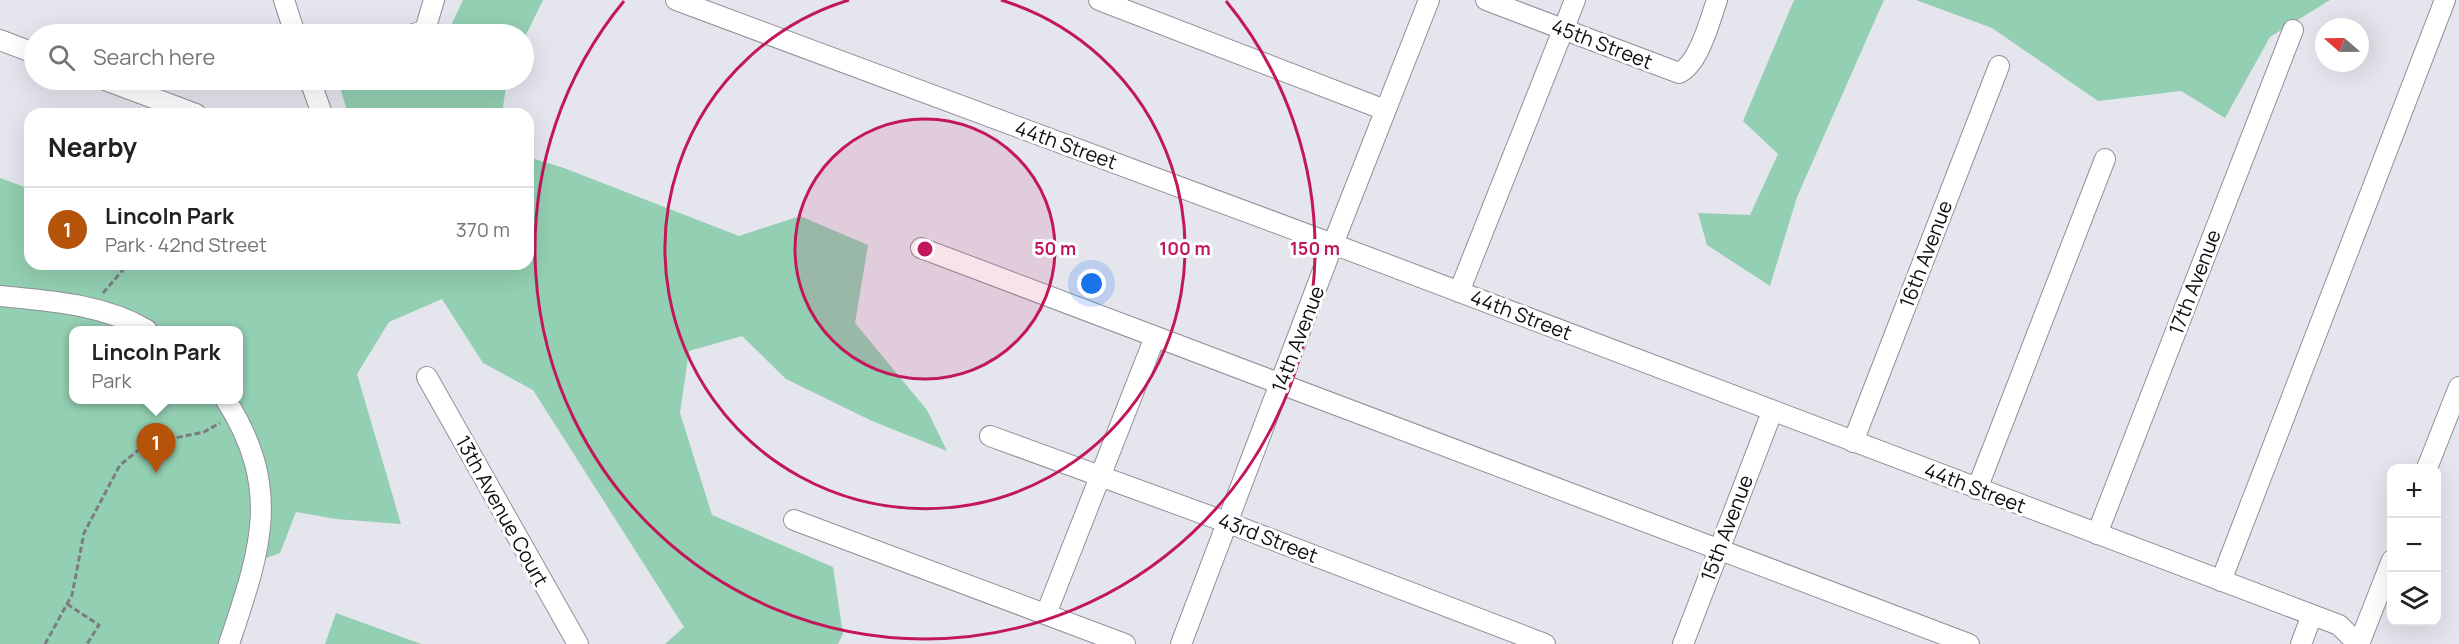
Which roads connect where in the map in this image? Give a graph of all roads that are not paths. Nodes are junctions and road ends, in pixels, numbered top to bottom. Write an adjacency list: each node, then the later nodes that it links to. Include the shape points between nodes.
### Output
1 (284, 0): 10 (street)
2 (434, 0): 11 (street)
3 (676, 0): 23 (street, 44th Street)
4 (1099, 0): 21 (street)
5 (1429, 0): 21 (street, 14th Avenue)
6 (1486, 0): 12 (street, 45th Street)
7 (1575, 0): 12 (street)
8 (1717, 0): 12 (street, 45th Street, via 1695,58 1684,70 1672,71)
9 (2445, 0): 45 (street)
10 (292, 24)
11 (427, 24)
12 (1563, 29): 25 (street)
13 (2294, 30): 42 (street, 17th Avenue)
14 (0, 40): 15 (street)
15 (24, 49)
16 (1999, 66): 36 (street, 16th Avenue)
17 (132, 90): 19 (street)
18 (314, 90): 20 (street)
19 (180, 108)
20 (320, 108)
21 (1385, 110): 23 (street, 14th Avenue)
22 (2105, 159): 39 (street)
23 (1333, 244): 25 (street, 44th Street); 30 (street, 14th Avenue)
24 (921, 248): 28 (street)
25 (1459, 292): 33 (street, 44th Street)
26 (0, 296): 27 (street, via 62,302)
27 (138, 326)
28 (1155, 337): 30 (street); 38 (street)
29 (427, 377): 49 (street, 13th Avenue Court)
30 (1281, 385): 41 (street, 14th Avenue); 43 (street)
31 (2459, 387): 34 (street)
32 (231, 407): 48 (street, via 251,447 262,500 258,550)
33 (1772, 412): 36 (street, 44th Street); 43 (street, 15th Avenue)
34 (2454, 415): 37 (street)
35 (990, 436): 38 (street, 43rd Street)
36 (1853, 442): 39 (street, 44th Street)
37 (2429, 464)
38 (1100, 475): 41 (street, 43rd Street); 46 (street)
39 (1977, 489): 42 (street, 44th Street)
40 (794, 520): 46 (street)
41 (1226, 522): 51 (street, 14th Avenue); 52 (street, 43rd Street)
42 (2097, 534): 45 (street, 44th Street)
43 (1719, 549): 53 (street, 15th Avenue); 54 (street)
44 (2387, 570): 56 (street)
45 (2221, 581): 47 (street, 44th Street)
46 (1046, 614): 50 (street)
47 (2312, 615): 55 (street); 56 (street, 44th Street, via 2339,625)
48 (229, 644)
49 (578, 644)
50 (1125, 644)
51 (1181, 644)
52 (1545, 644)
53 (1683, 644)
54 (1968, 644)
55 (2301, 644)
56 (2358, 644)

